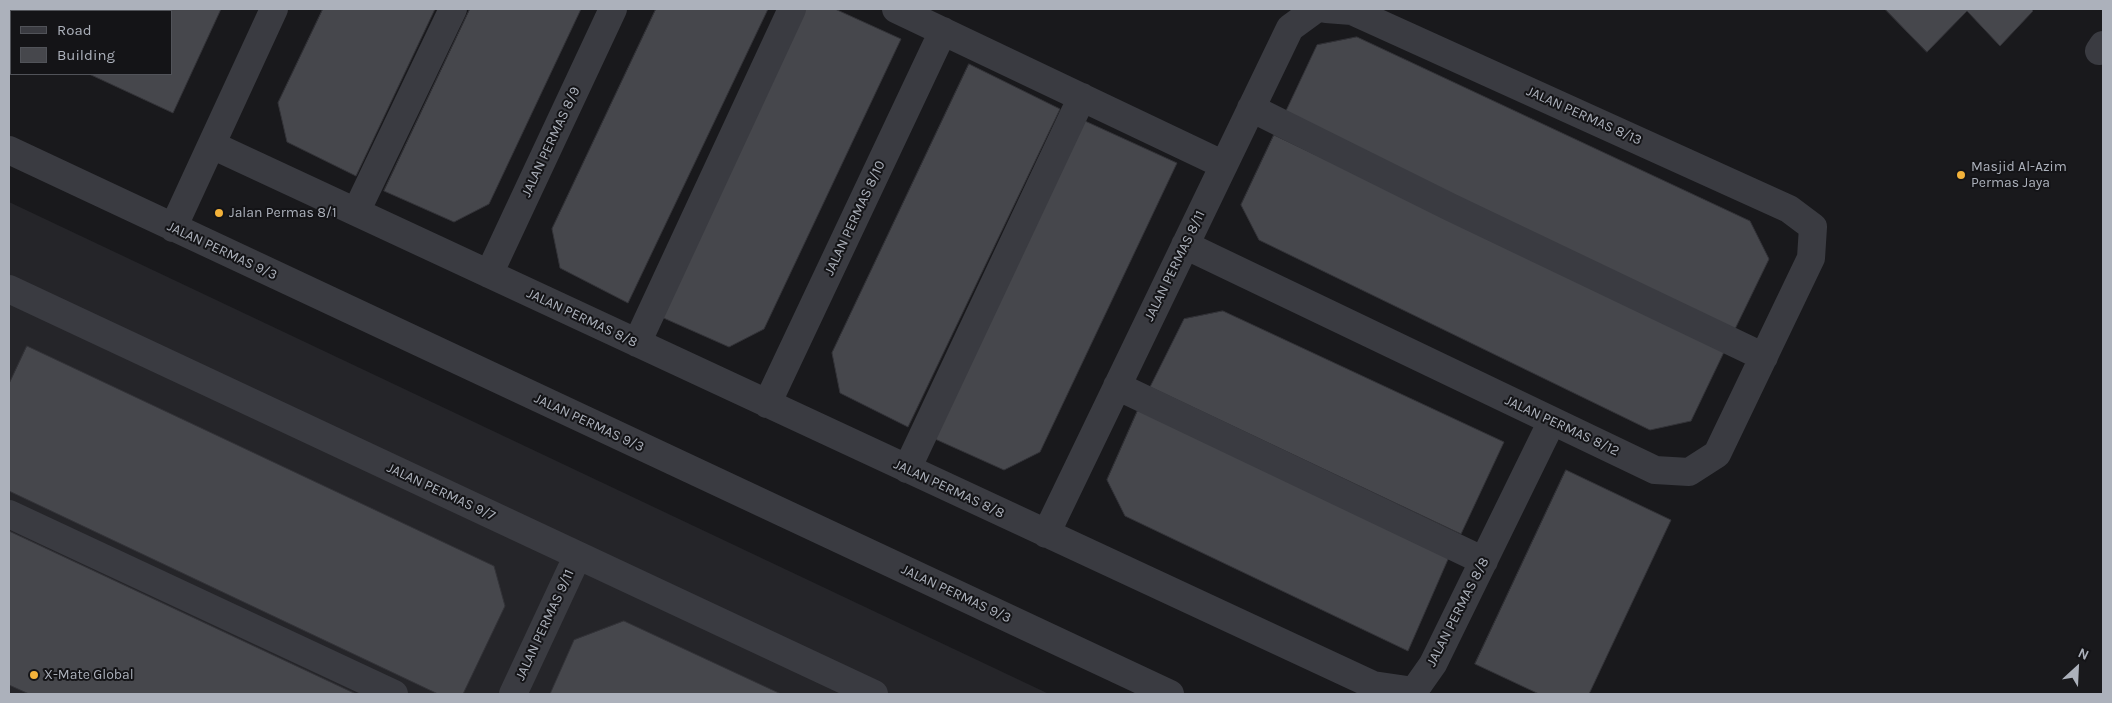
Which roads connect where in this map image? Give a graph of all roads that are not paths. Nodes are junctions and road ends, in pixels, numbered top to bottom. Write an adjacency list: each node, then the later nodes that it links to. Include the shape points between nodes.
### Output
1 (274, 9): 11 (street)
2 (453, 9): 14 (street)
3 (613, 9): 18 (street, JALAN PERMAS 8/9)
4 (792, 9): 20 (street)
5 (896, 9): 8 (street)
6 (1316, 9): 10 (street, JALAN PERMAS 8/11, via 1290,28)
7 (1339, 10): 16 (street, JALAN PERMAS 8/13, via 1789,209)
8 (943, 31): 9 (street); 23 (street, JALAN PERMAS 8/10)
9 (1082, 97): 13 (street); 25 (street)
10 (1251, 108): 13 (street, JALAN PERMAS 8/11); 21 (street)
11 (212, 145): 14 (street, JALAN PERMAS 8/8); 15 (street)
12 (9, 150): 15 (street, JALAN PERMAS 9/3)
13 (1224, 165): 17 (street, JALAN PERMAS 8/11)
14 (356, 212): 18 (street, JALAN PERMAS 8/8)
15 (173, 228): 33 (street, JALAN PERMAS 9/3)
16 (1813, 228): 21 (street, JALAN PERMAS 8/12, via 1811,258)
17 (1185, 245): 22 (street, JALAN PERMAS 8/11); 24 (street, JALAN PERMAS 8/12)
18 (489, 274): 20 (street, JALAN PERMAS 8/8)
19 (12, 299): 28 (street, JALAN PERMAS 9/7)
20 (637, 343): 23 (street, JALAN PERMAS 8/8)
21 (1764, 357): 24 (street, JALAN PERMAS 8/12, via 1718,454 1689,472 1655,470)
22 (1117, 386): 27 (street, JALAN PERMAS 8/11); 29 (street)
23 (767, 404): 25 (street, JALAN PERMAS 8/8)
24 (1552, 421): 29 (street, JALAN PERMAS 8/8)
25 (907, 469): 27 (street, JALAN PERMAS 8/8)
26 (9, 514): 30 (street)
27 (1046, 534): 29 (street, JALAN PERMAS 8/8, via 1373,685 1414,691 1433,664)
28 (577, 557): 31 (street, JALAN PERMAS 9/11); 32 (street, JALAN PERMAS 9/7)
29 (1484, 561)
30 (394, 694)
31 (513, 694)
32 (874, 694)
33 (1170, 694)

